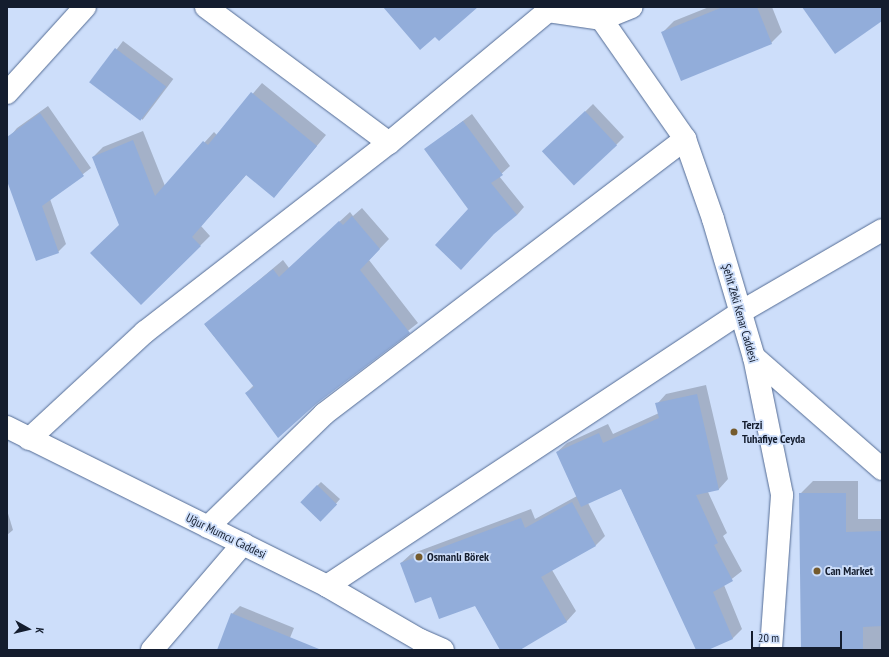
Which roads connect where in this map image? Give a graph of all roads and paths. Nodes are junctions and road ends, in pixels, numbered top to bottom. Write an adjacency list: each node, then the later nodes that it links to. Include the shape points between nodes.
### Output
1 (85, 7): 5 (street)
2 (206, 7): 7 (street)
3 (632, 7): 4 (street)
4 (598, 13): 6 (street, Şehit Zeki Kenar Caddesi); 7 (street, via 548,11)
5 (7, 93)
6 (685, 139): 9 (street, Şehit Zeki Kenar Caddesi, via 713,219); 14 (street, via 324,414)
7 (389, 143): 12 (street, via 145,332)
8 (882, 230): 9 (street)
9 (740, 313): 10 (street, Şehit Zeki Kenar Caddesi); 16 (street)
10 (754, 357): 13 (street); 20 (street, Şehit Zeki Kenar Caddesi, via 782,495)
11 (7, 427): 12 (street, Uğur Mumcu Caddesi)
12 (29, 439): 14 (street, Uğur Mumcu Caddesi)
13 (882, 469)
14 (208, 527): 15 (street, Uğur Mumcu Caddesi)
15 (243, 544): 16 (street, Uğur Mumcu Caddesi); 18 (street)
16 (327, 586): 17 (street, Uğur Mumcu Caddesi)
17 (417, 645): 19 (street, Uğur Mumcu Caddesi)
18 (152, 650)
19 (443, 650)
20 (771, 650)

